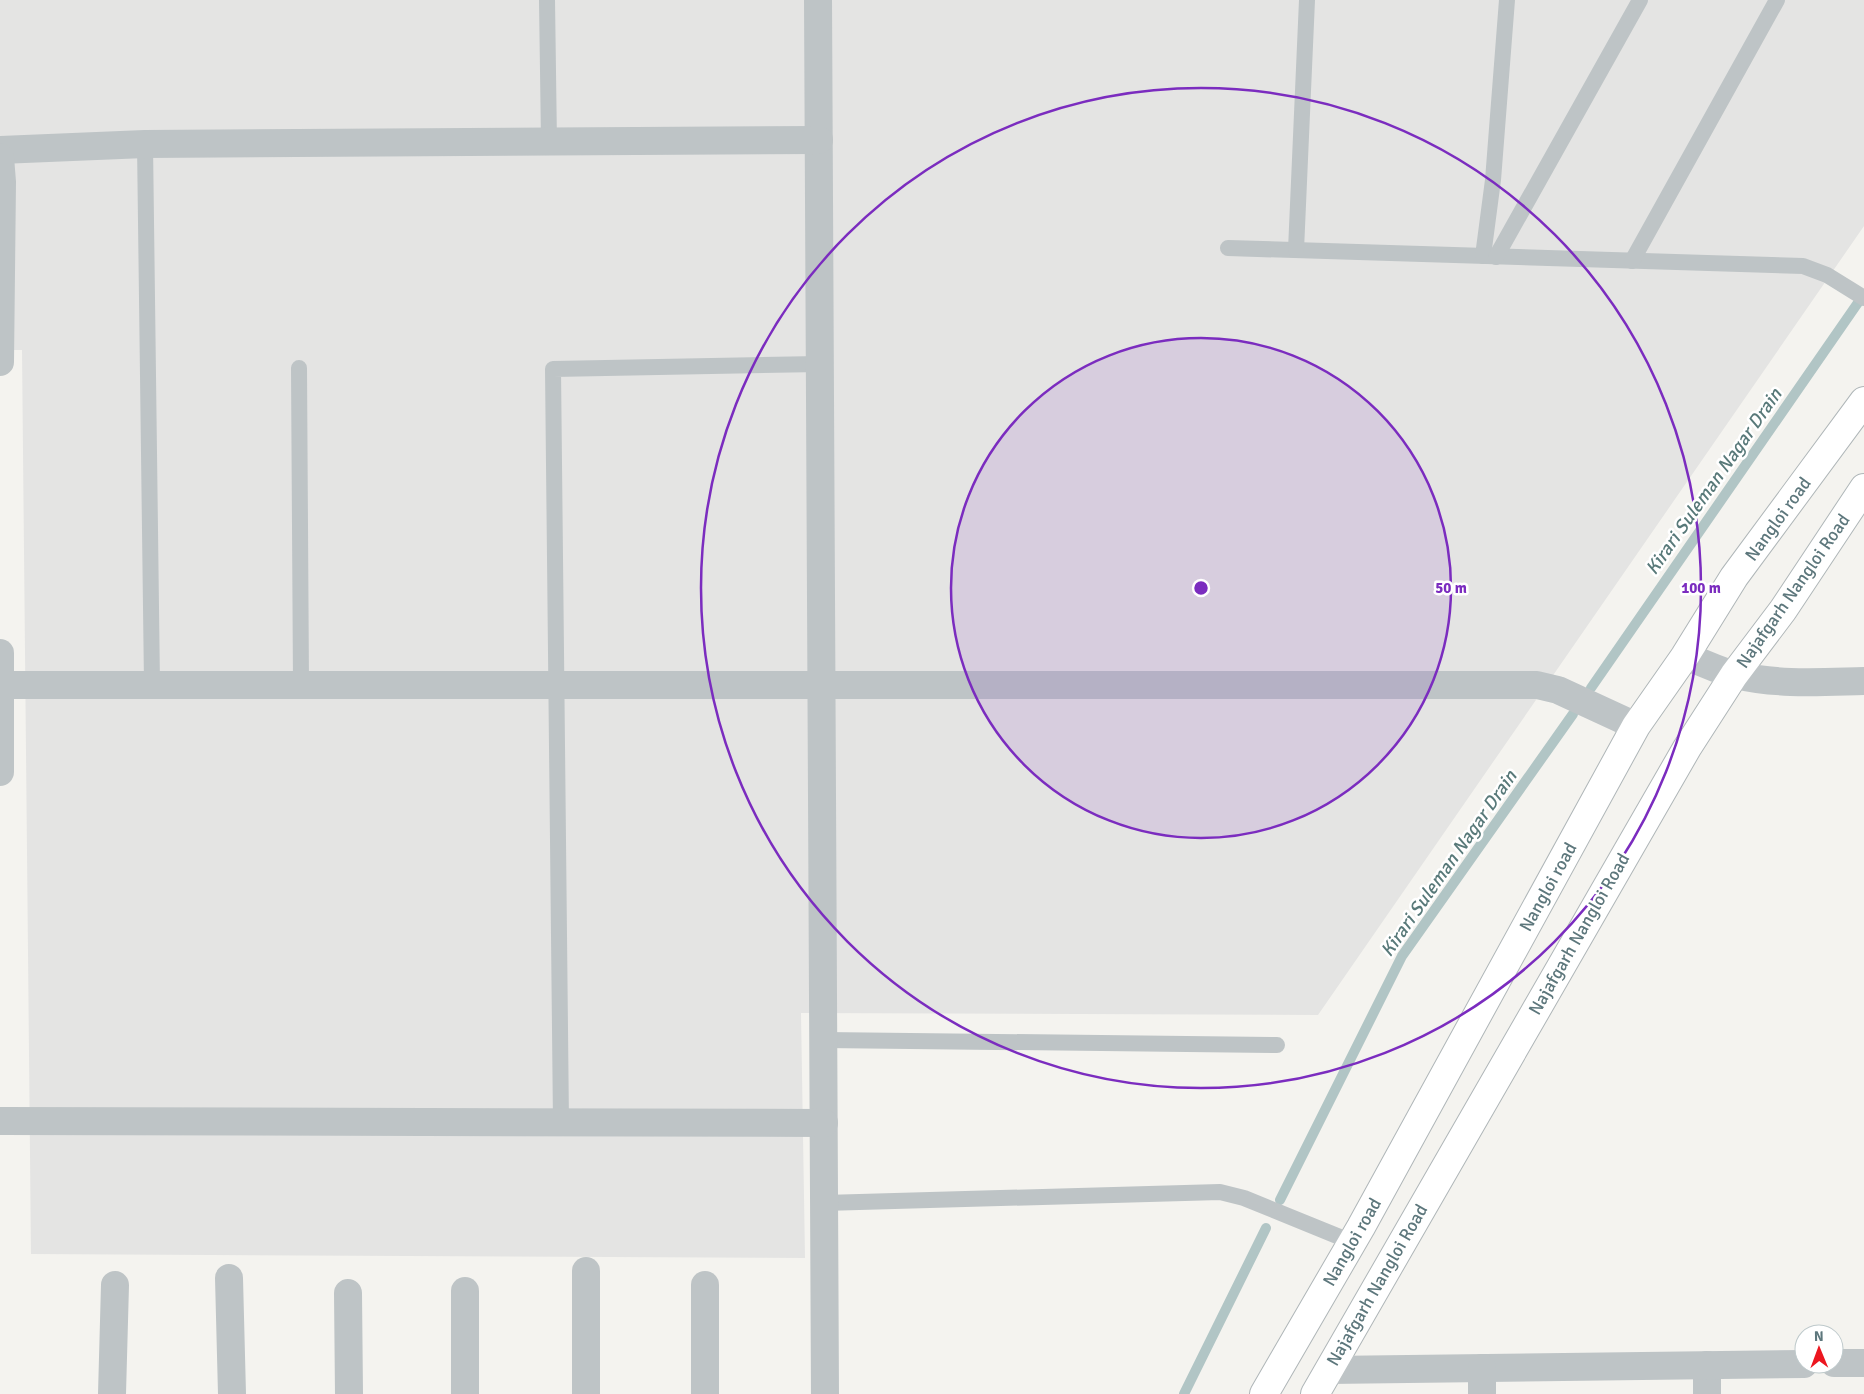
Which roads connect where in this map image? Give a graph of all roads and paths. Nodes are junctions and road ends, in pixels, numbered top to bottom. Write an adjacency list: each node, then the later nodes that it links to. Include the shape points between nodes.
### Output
1 (548, 0): 8 (lane)
2 (818, 0): 7 (street)
3 (1307, 0): 13 (lane)
4 (1507, 0): 14 (lane)
5 (1640, 0): 14 (lane)
6 (1777, 0): 15 (lane)
7 (819, 140): 8 (street); 18 (street)
8 (549, 142): 9 (street)
9 (146, 144): 10 (street); 27 (lane)
10 (0, 150)
11 (0, 157): 17 (street)
12 (1228, 248): 13 (lane)
13 (1296, 250): 14 (lane)
14 (1489, 256): 15 (lane)
15 (1632, 261): 16 (lane, via 1803,266 1828,275)
16 (1864, 298)
17 (0, 362)
18 (820, 364): 29 (lane, via 553,369); 30 (street)
19 (299, 368): 28 (lane)
20 (1864, 401): 23 (main road, Nangloi road, via 1734,577)
21 (1864, 488): 24 (main road, Najafgarh Nangloi Road, via 1784,610)
22 (0, 653): 26 (street)
23 (1685, 656): 24 (street); 31 (main road, Nangloi road)
24 (1734, 675): 25 (street, via 1798,684); 50 (main road, Najafgarh Nangloi Road, via 1687,748)
25 (1863, 680)
26 (1, 684): 27 (street); 32 (street)
27 (152, 684): 28 (street)
28 (301, 684): 29 (street)
29 (558, 684): 30 (street); 36 (lane)
30 (822, 684): 31 (street, via 1537,686 1558,690); 33 (street)
31 (1636, 726): 39 (main road, Nangloi road)
32 (0, 772)
33 (824, 1040): 34 (lane); 37 (street)
34 (1277, 1045)
35 (0, 1121): 36 (street)
36 (562, 1123): 37 (street)
37 (824, 1123): 38 (street)
38 (824, 1203): 39 (lane, via 1220,1192 1244,1198); 58 (street)
39 (1352, 1242): 59 (main road, Nangloi road)
40 (586, 1271): 56 (street)
41 (229, 1278): 53 (street)
42 (114, 1285): 52 (street)
43 (705, 1285): 57 (street)
44 (465, 1291): 55 (street)
45 (348, 1293): 54 (street)
46 (1864, 1363): 48 (street)
47 (1794, 1364): 49 (street)
48 (1844, 1364)
49 (1707, 1365): 51 (street); 61 (street)
50 (1329, 1370): 51 (street); 60 (main road, Najafgarh Nangloi Road)
51 (1482, 1381)
52 (112, 1394)
53 (232, 1394)
54 (348, 1394)
55 (465, 1394)
56 (586, 1394)
57 (705, 1394)
58 (825, 1394)
59 (1264, 1394)
60 (1315, 1394)
61 (1707, 1394)

